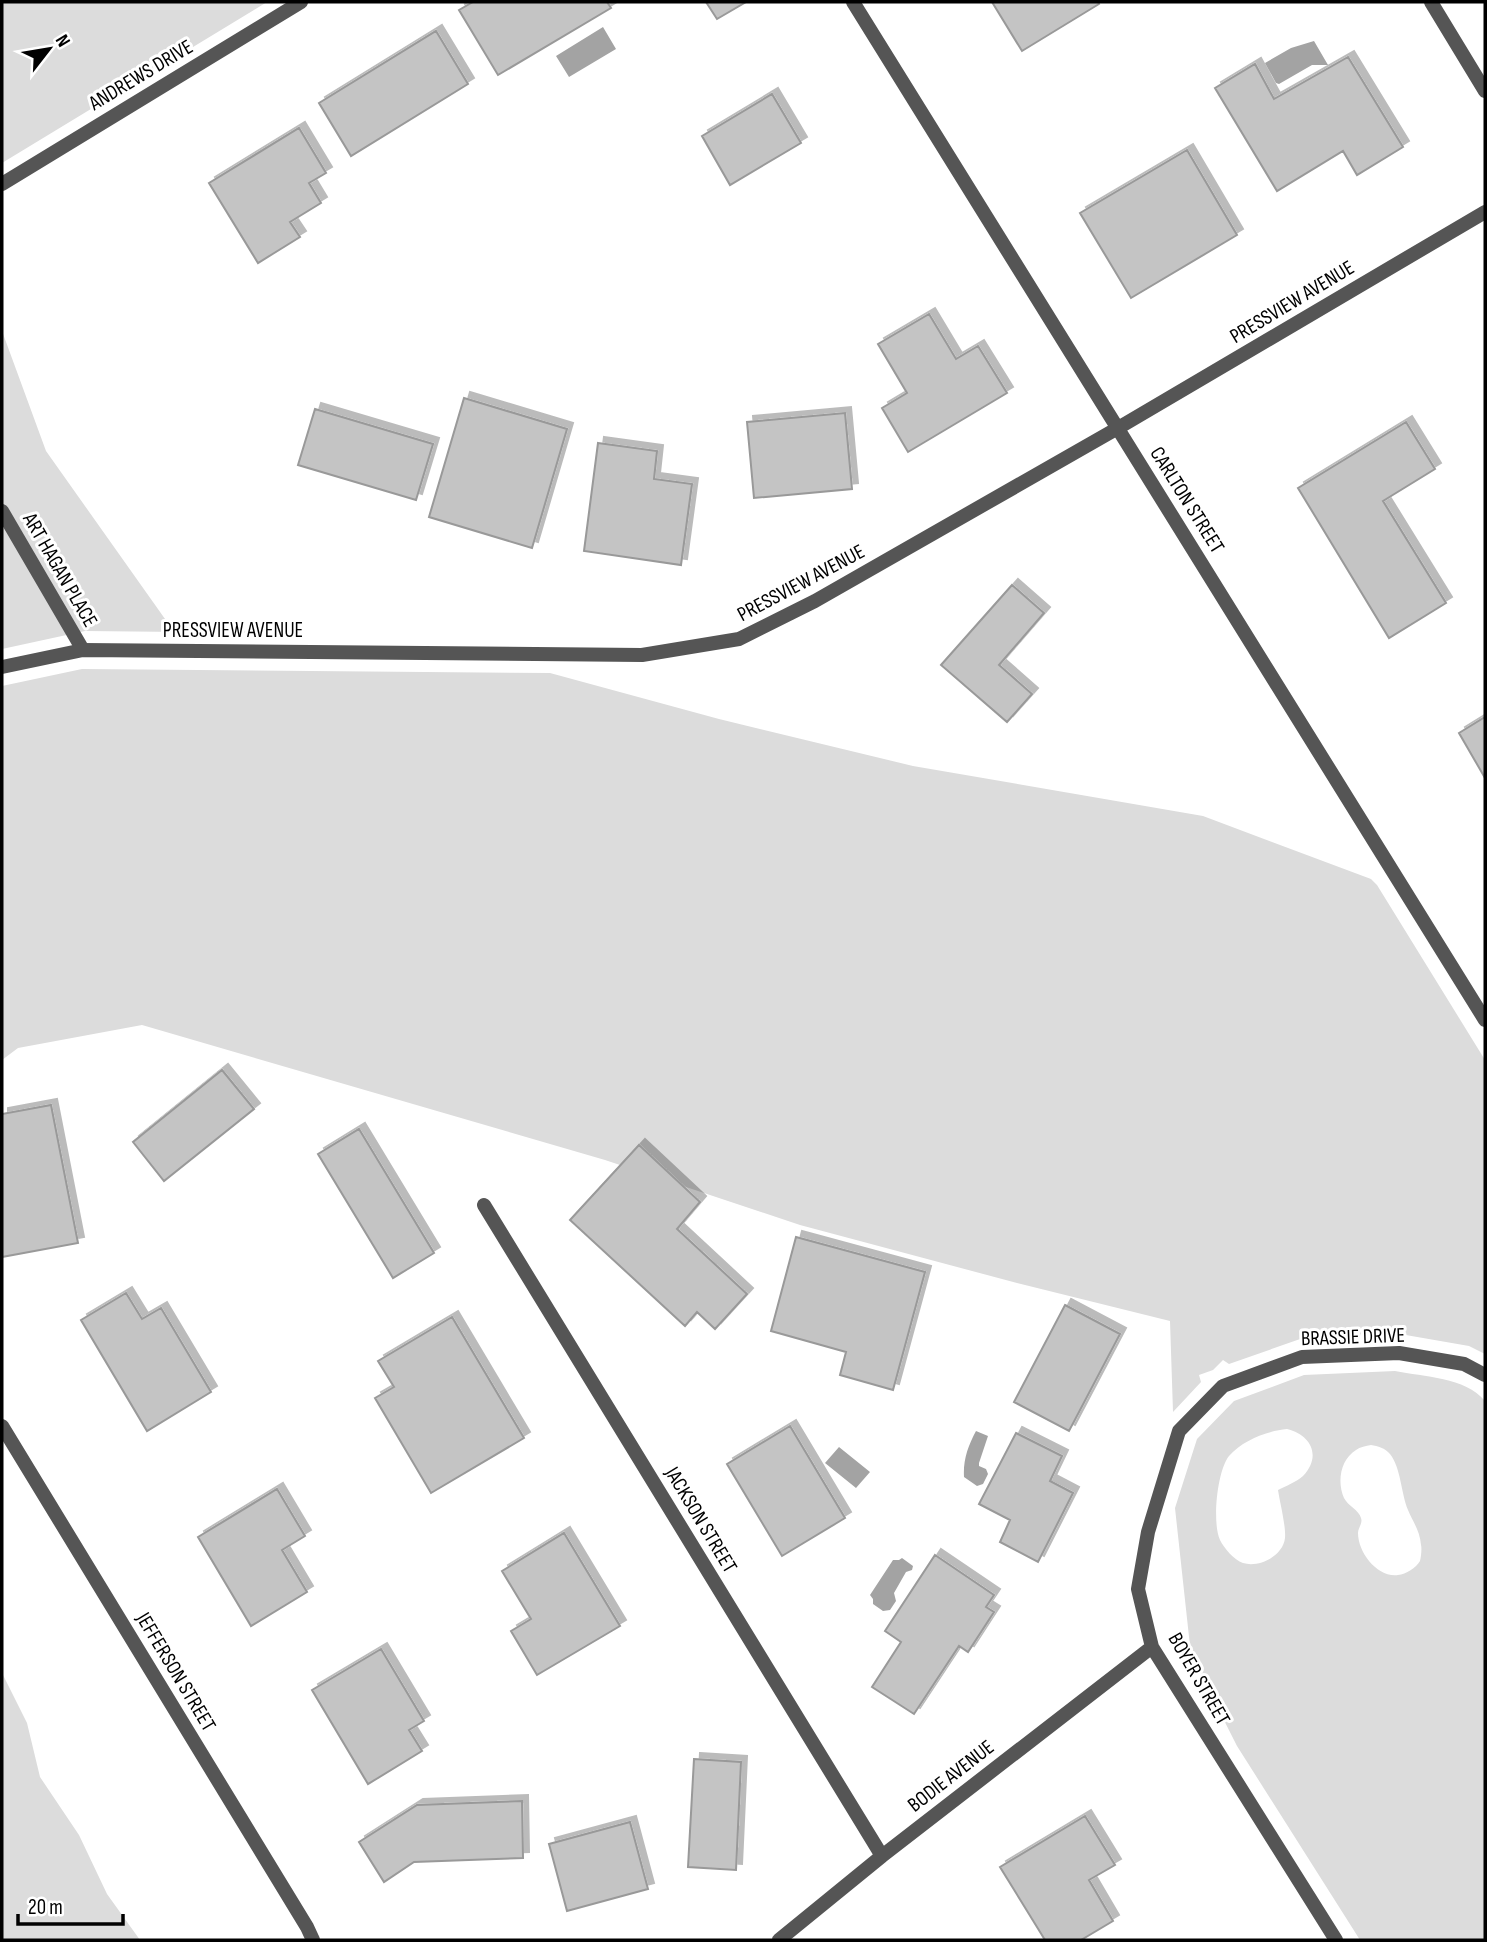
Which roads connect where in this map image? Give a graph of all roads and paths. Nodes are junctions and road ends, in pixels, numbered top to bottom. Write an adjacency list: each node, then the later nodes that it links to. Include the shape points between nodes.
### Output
1 (301, 2): 5 (street, ANDREWS DRIVE)
2 (853, 2): 7 (street, CARLTON STREET)
3 (1431, 2): 4 (street)
4 (1485, 91)
5 (2, 184)
6 (1485, 212): 7 (street, PRESSVIEW AVENUE)
7 (1118, 428): 9 (street, PRESSVIEW AVENUE, via 816,601 739,639 642,655); 11 (street, CARLTON STREET)
8 (2, 511): 9 (street, ART HAGAN PLACE)
9 (83, 650): 10 (street, PRESSVIEW AVENUE)
10 (2, 667)
11 (1485, 1020)
12 (484, 1205): 17 (street, JACKSON STREET)
13 (1485, 1375): 14 (street, BRASSIE DRIVE, via 1464,1364 1399,1353 1330,1355 1302,1357)
14 (1223, 1386): 16 (street, BOYER STREET, via 1179,1431 1148,1532 1139,1589)
15 (2, 1426): 18 (street, JEFFERSON STREET)
16 (1152, 1647): 17 (street, BODIE AVENUE); 20 (street, BOYER STREET)
17 (882, 1856): 19 (street, BODIE AVENUE)
18 (313, 1940)
19 (779, 1940)
20 (1336, 1940)

